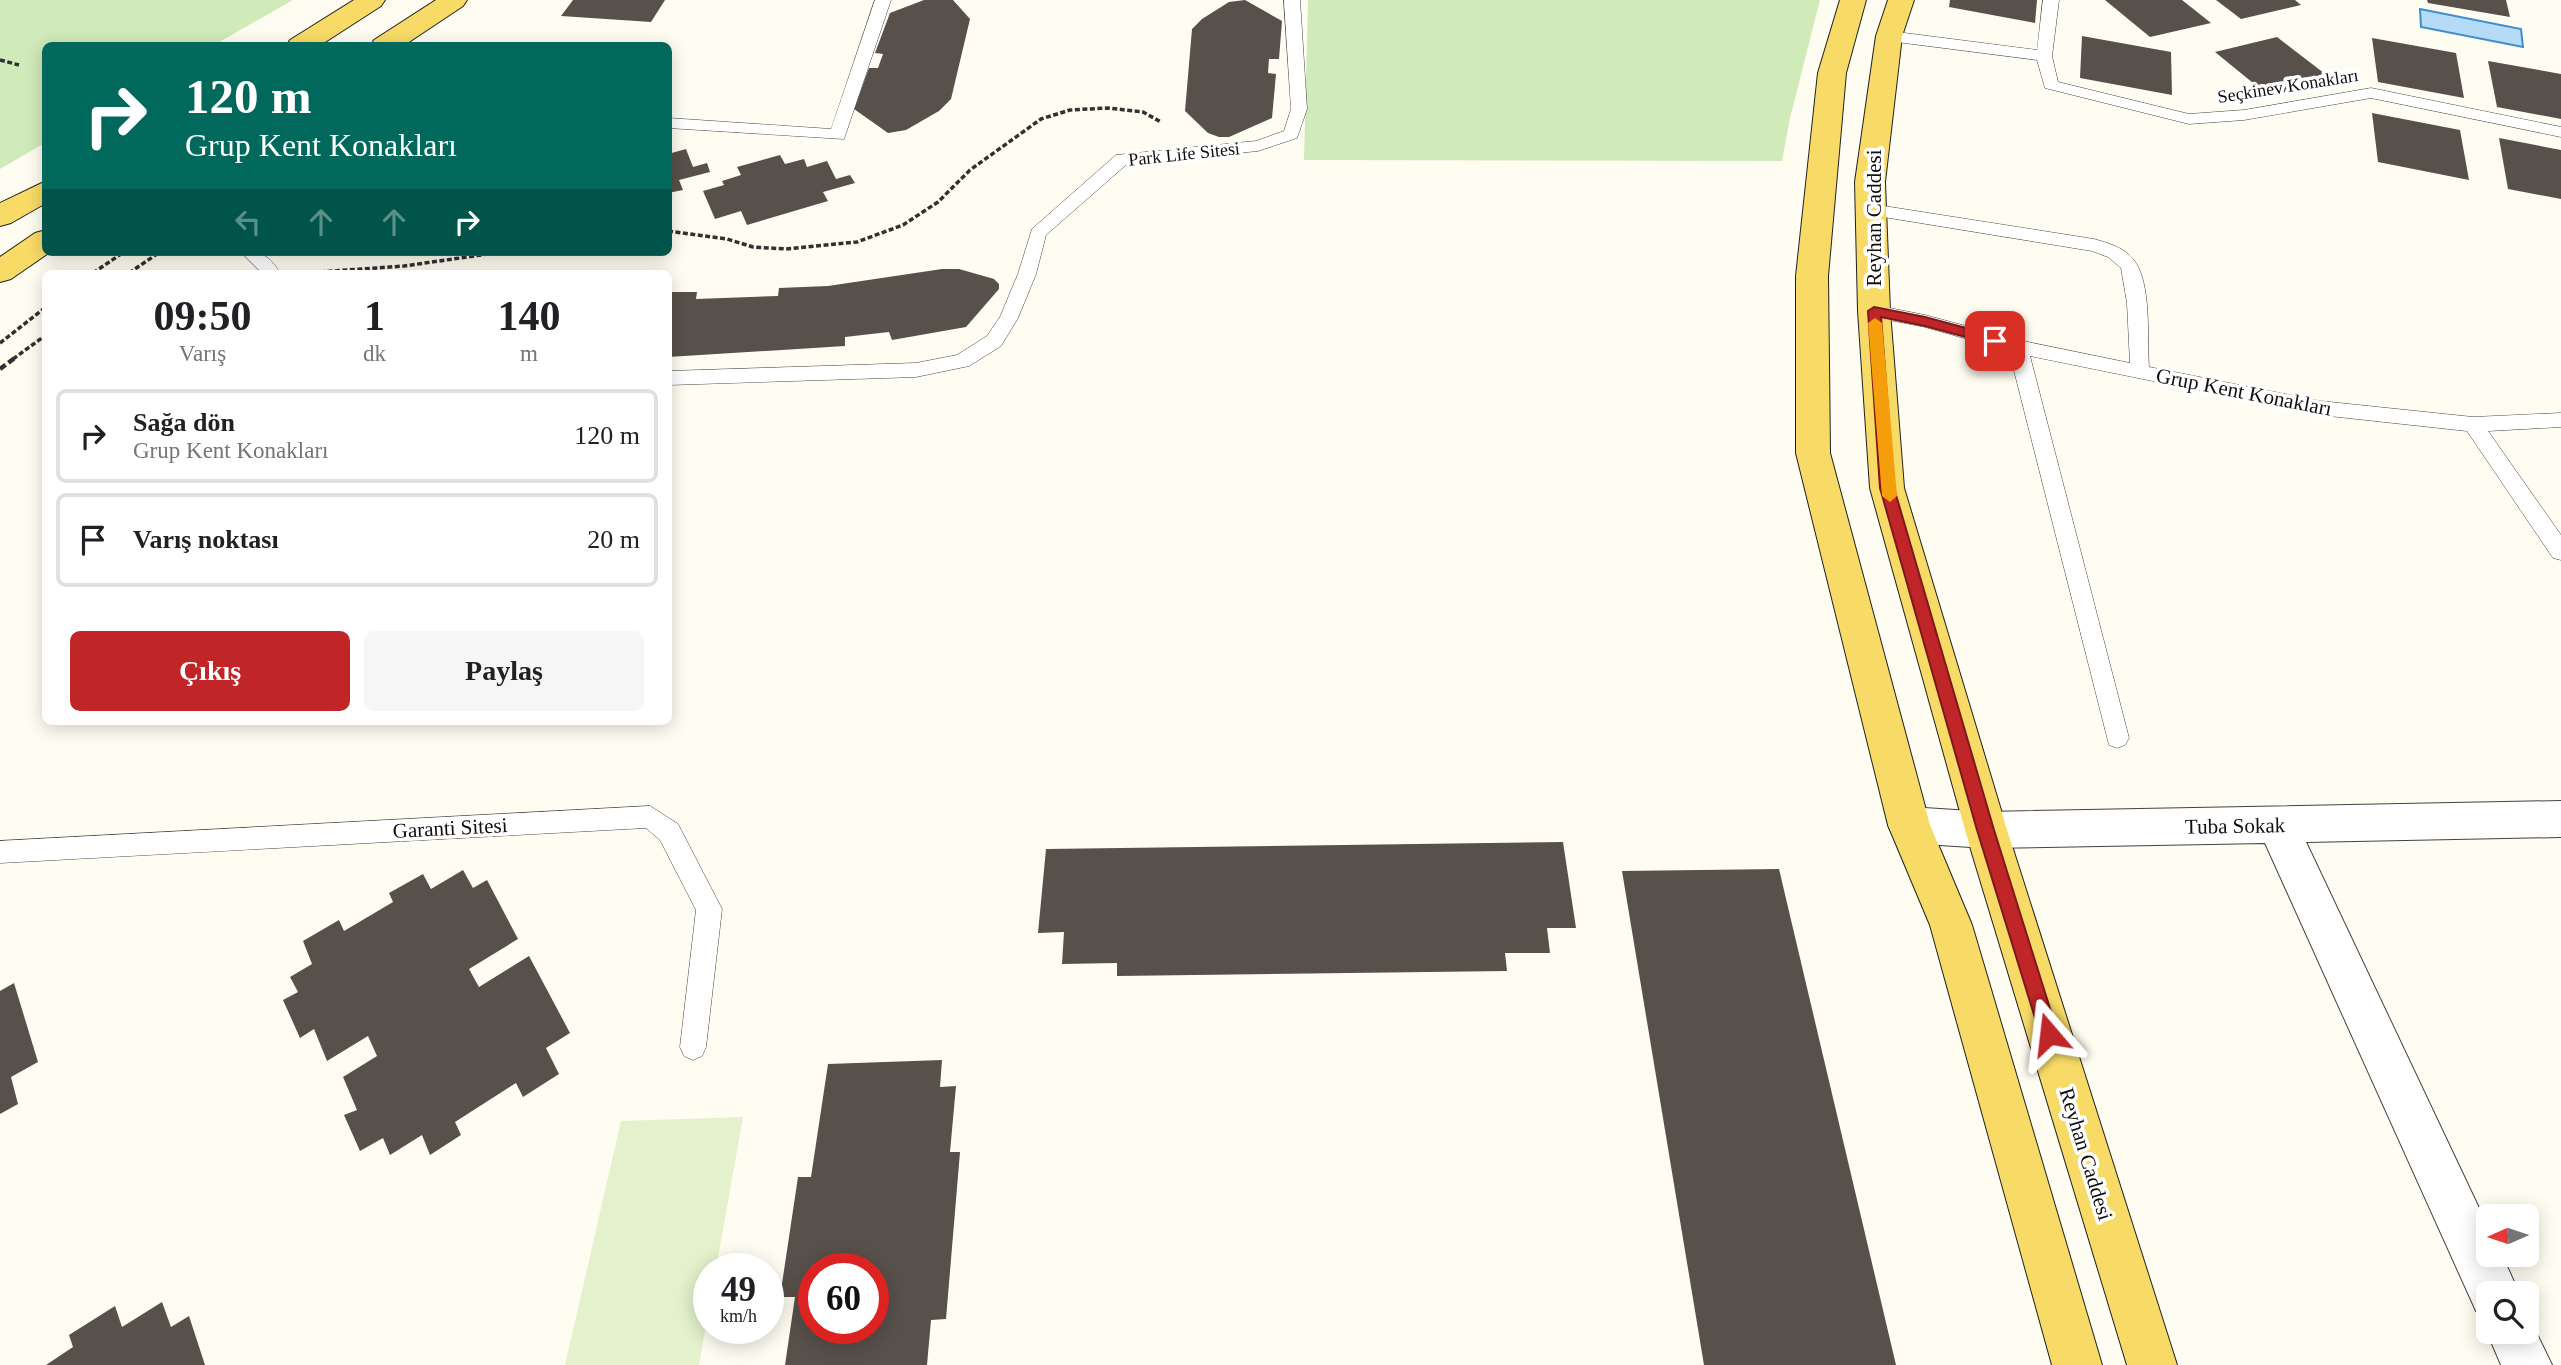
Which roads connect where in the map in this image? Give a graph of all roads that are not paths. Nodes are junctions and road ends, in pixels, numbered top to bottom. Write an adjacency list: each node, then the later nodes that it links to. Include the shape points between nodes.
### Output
1 (372, 0): 9 (main road)
2 (454, 0): 10 (main road)
3 (883, 0): 12 (lane, via 838,135)
4 (1292, 0): 22 (lane, Park Life Sitesi, via 1299,109 1291,134 1258,146 1122,159 1038,233 1009,318 994,341 962,361 916,370)
5 (1853, 0): 28 (main road, via 1832,73 1812,276 1813,453)
6 (1901, 0): 8 (main road, Reyhan Caddesi)
7 (2051, 0): 11 (lane, Seçkinev Konakları)
8 (1889, 36): 11 (lane); 15 (main road, Reyhan Caddesi)
9 (306, 42)
10 (390, 42)
11 (2044, 56): 13 (lane, Seçkinev Konakları, via 2051,85 2189,119 2244,115 2371,93)
12 (672, 122)
13 (2561, 132)
14 (42, 192): 16 (main road)
15 (1871, 211): 19 (main road, Reyhan Caddesi); 21 (lane, via 2094,245 2118,255 2133,277)
16 (0, 216)
17 (42, 243): 18 (main road)
18 (0, 272)
19 (1874, 311): 20 (lane, Grup Kent Konakları); 30 (main road, Reyhan Caddesi, via 1887,488)
20 (2018, 347): 21 (lane, Grup Kent Konakları); 26 (lane)
21 (2140, 373): 24 (lane, Grup Kent Konakları, via 2320,408)
22 (672, 378)
23 (2561, 420): 24 (lane, Grup Kent Konakları)
24 (2473, 424): 25 (lane)
25 (2561, 552)
26 (2117, 738)
27 (2561, 819): 29 (street, Tuba Sokak)
28 (1909, 825): 30 (street, Tuba Sokak); 35 (main road, via 1951,925)
29 (2278, 826): 30 (street, Tuba Sokak); 33 (street)
30 (1986, 830): 36 (main road, Reyhan Caddesi)
31 (0, 852): 32 (lane, Garanti Sitesi, via 650,817 669,832 709,909)
32 (692, 1047)
33 (2488, 1281)
34 (2517, 1344): 37 (street)
35 (2077, 1365)
36 (2152, 1365)
37 (2527, 1365)

